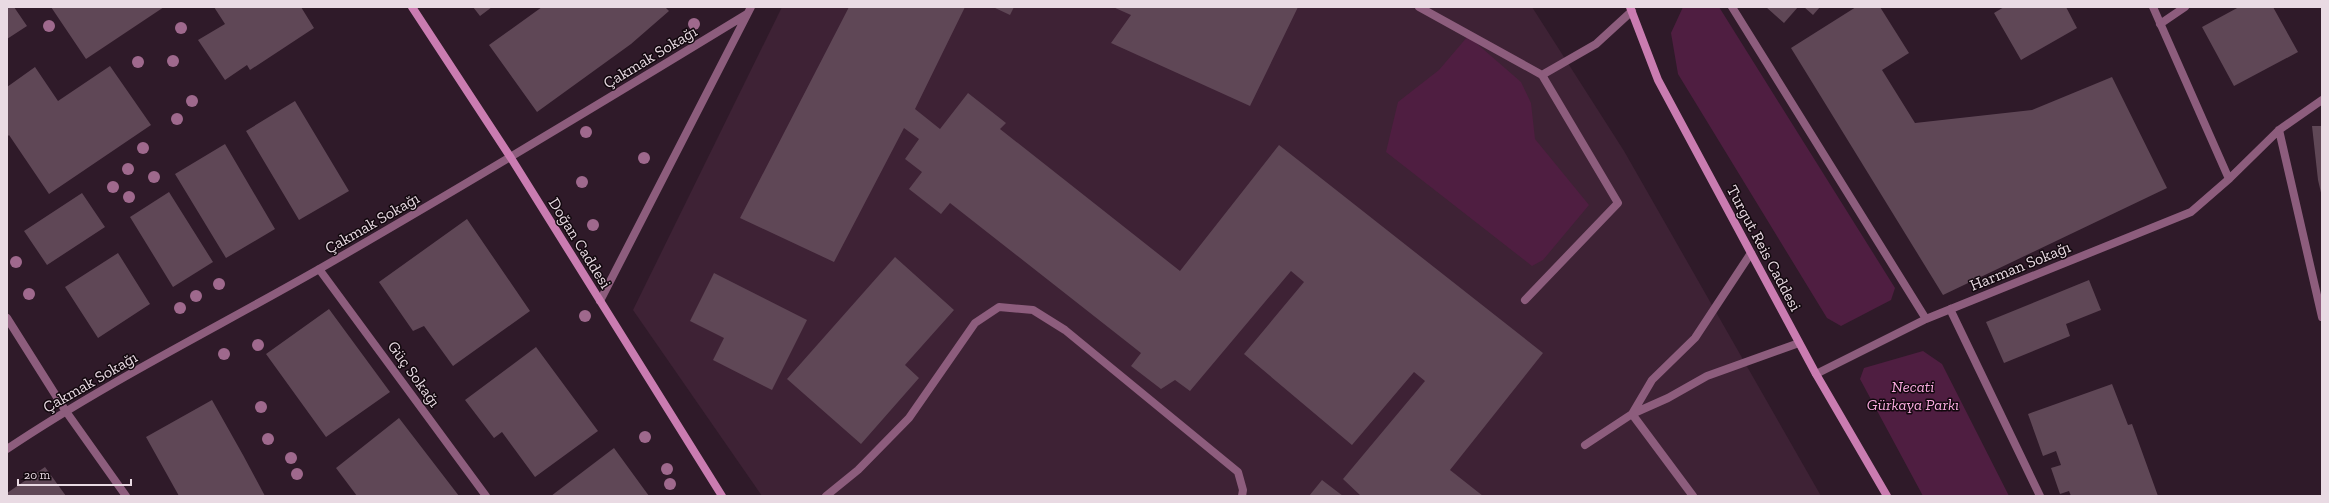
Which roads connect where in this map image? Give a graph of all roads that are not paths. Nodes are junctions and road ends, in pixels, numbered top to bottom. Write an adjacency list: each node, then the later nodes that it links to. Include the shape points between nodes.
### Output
1 (412, 7): 12 (street, Doğan Caddesi)
2 (1419, 7): 9 (street)
3 (1732, 7): 21 (street)
4 (2153, 7): 8 (street)
5 (2185, 7): 8 (street)
6 (1632, 8): 9 (street, via 1596,44); 14 (street, Turgut Reis Caddesi, via 1658,80)
7 (749, 11): 12 (street, Çakmak Sokağı); 17 (street, Çakmak Sokağı)
8 (2160, 24): 13 (street)
9 (1542, 75): 16 (street, via 1618,203)
10 (2322, 100): 11 (street, Harman Sokağı)
11 (2279, 130): 13 (street, Harman Sokağı); 19 (street)
12 (511, 158): 15 (street, Çakmak Sokağı); 17 (street, Doğan Caddesi)
13 (2230, 179): 18 (street, Harman Sokağı, via 2190,212)
14 (1751, 253): 22 (street, Turgut Reis Caddesi); 25 (street, via 1695,338 1652,380)
15 (319, 269): 24 (street, Çakmak Sokağı); 29 (street, Güç Sokağı)
16 (1525, 300)
17 (600, 301): 30 (street, Doğan Caddesi)
18 (1950, 309): 21 (street, Harman Sokağı); 35 (street)
19 (2322, 317)
20 (7, 318): 24 (street)
21 (1926, 319): 23 (street, Harman Sokağı)
22 (1799, 343): 23 (street, Turgut Reis Caddesi); 25 (street, via 1707,376)
23 (1816, 374): 34 (street, Turgut Reis Caddesi)
24 (65, 410): 27 (street, Çakmak Sokağı); 28 (street)
25 (1632, 414): 26 (street); 33 (street)
26 (1585, 445)
27 (7, 449)
28 (126, 496)
29 (486, 496)
30 (722, 496)
31 (826, 496): 32 (street, via 858,470 909,418 975,323 999,307 1033,310 1065,330 1238,472 1244,490)
32 (1242, 496)
33 (1692, 496)
34 (1887, 496)
35 (2040, 496)

